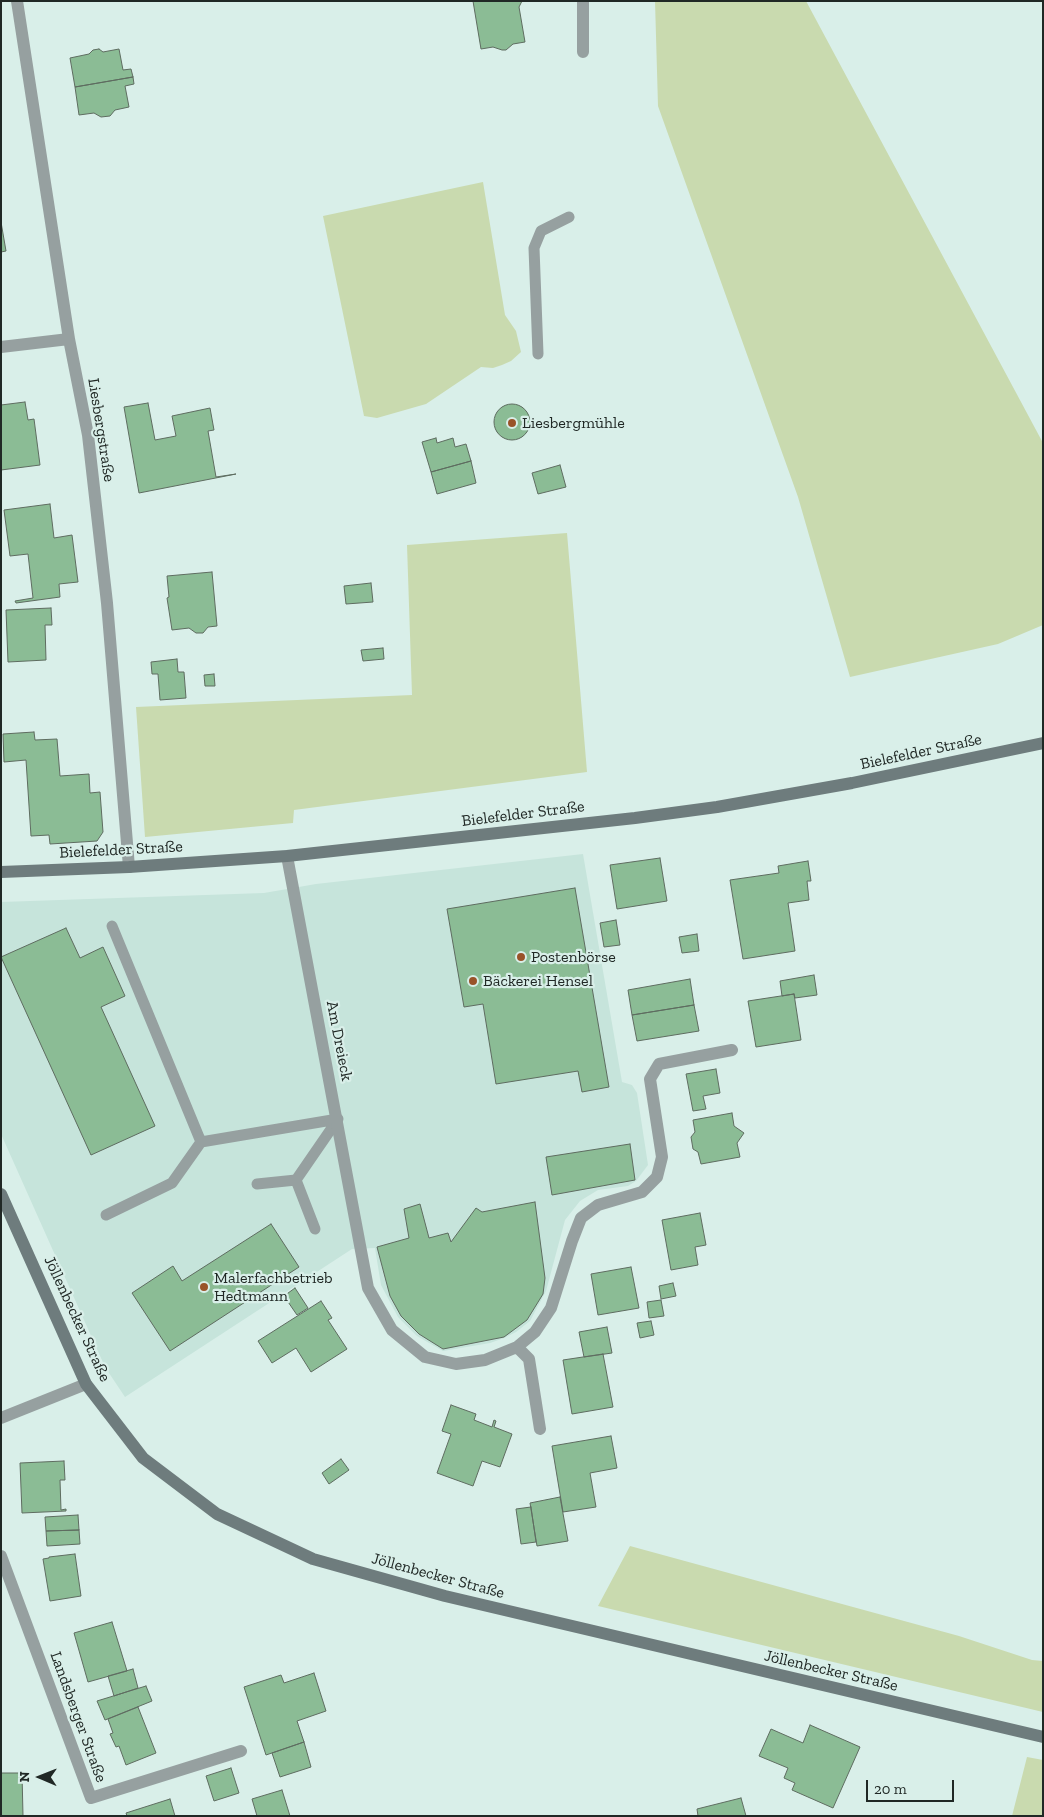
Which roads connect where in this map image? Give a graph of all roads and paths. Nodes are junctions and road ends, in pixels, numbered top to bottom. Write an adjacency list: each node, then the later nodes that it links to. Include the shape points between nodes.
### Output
1 (17, 1): 5 (street, Liesbergstraße)
2 (583, 1): 3 (street)
3 (583, 52)
4 (569, 217): 7 (lane, via 541,231 534,248)
5 (69, 339): 6 (street); 10 (street, Liesbergstraße, via 88,435 107,603)
6 (1, 348)
7 (538, 354)
8 (1043, 743): 9 (main road, Bielefelder Straße, via 717,807)
9 (287, 856): 10 (main road, Bielefelder Straße); 14 (street, Am Dreieck)
10 (128, 867): 11 (main road, Bielefelder Straße)
11 (1, 872)
12 (112, 926): 15 (lane)
13 (732, 1050): 21 (street, Am Dreieck, via 659,1064 650,1079 662,1157 657,1177 642,1192 598,1205 581,1218 551,1308 535,1332)
14 (338, 1120): 15 (lane); 16 (lane); 21 (street, Am Dreieck, via 368,1288 392,1330 425,1357 456,1364 485,1360)
15 (201, 1142): 19 (lane, via 172,1183)
16 (296, 1180): 17 (lane); 20 (lane)
17 (256, 1184)
18 (1, 1194): 22 (main road, Jöllenbecker Straße)
19 (106, 1215)
20 (315, 1229)
21 (517, 1347): 24 (street, via 529,1359)
22 (86, 1384): 23 (street); 26 (main road, Jöllenbecker Straße, via 143,1458 217,1514 313,1560 445,1596)
23 (1, 1418)
24 (540, 1429)
25 (1, 1556): 27 (street, Landsberger Straße, via 91,1798)
26 (1043, 1737)
27 (241, 1751)

